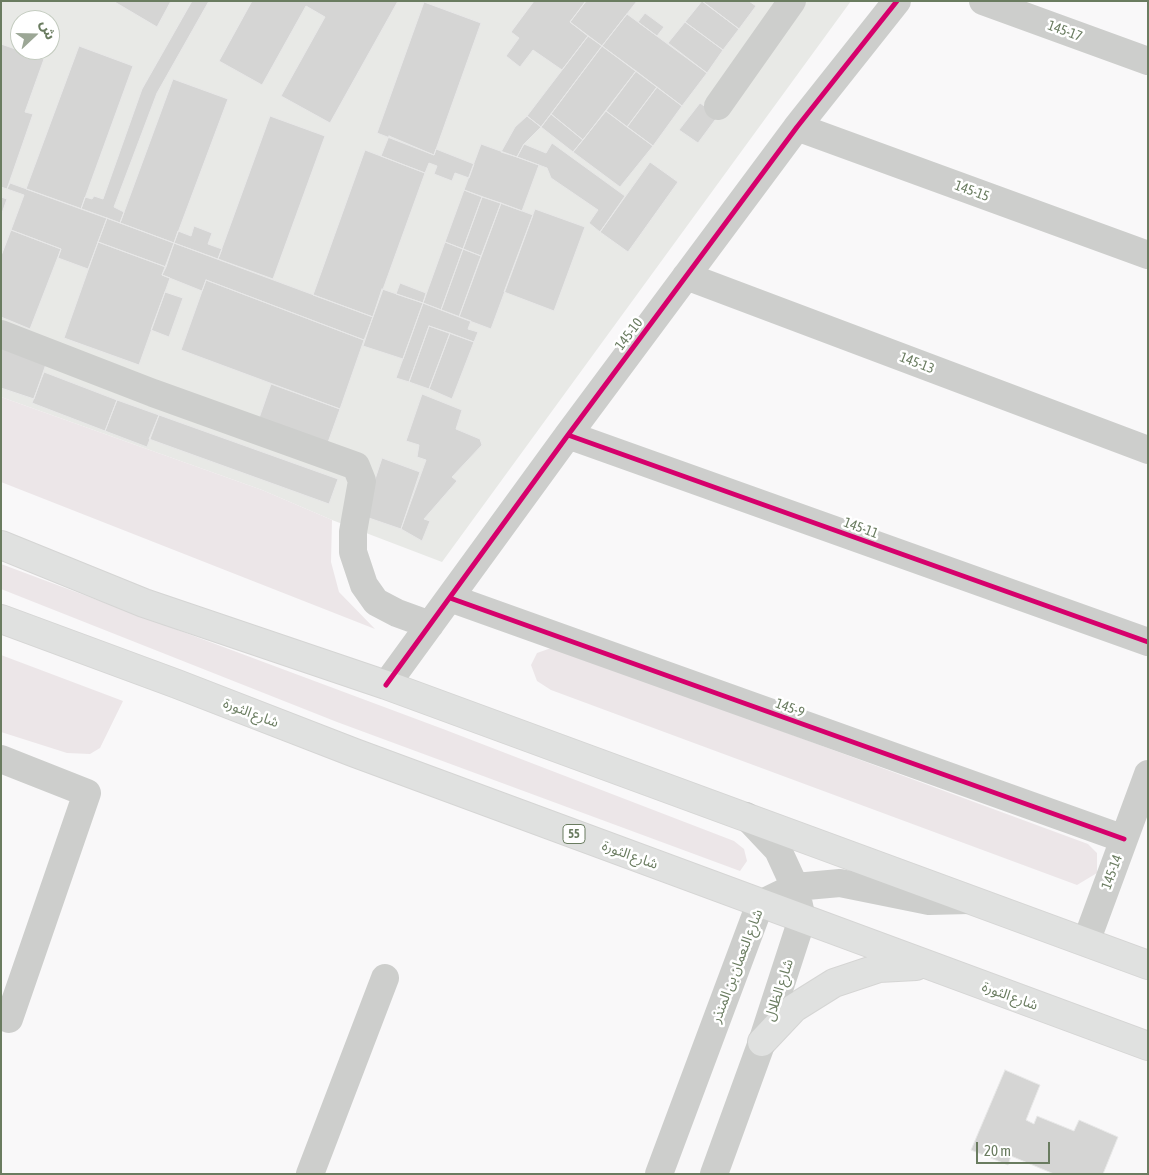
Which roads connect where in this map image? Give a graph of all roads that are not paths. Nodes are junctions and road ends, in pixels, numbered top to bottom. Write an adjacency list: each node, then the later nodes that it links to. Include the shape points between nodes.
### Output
1 (792, 1): 5 (street)
2 (983, 1): 4 (street, 145-17)
3 (887, 5): 6 (street, 145-10)
4 (1148, 61)
5 (718, 106)
6 (797, 127): 7 (street, 145-15); 8 (street, 145-10)
7 (1148, 255)
8 (686, 276): 10 (street, 145-10); 11 (street, 145-13)
9 (1, 334): 15 (street, via 356,466 362,481 353,532 353,552 364,585 376,602 397,614)
10 (568, 436): 13 (street, 145-10); 16 (street, 145-11)
11 (1148, 450)
12 (1, 545): 17 (main road, via 144,603)
13 (450, 598): 15 (street, 145-10); 21 (street, 145-9)
14 (1, 619): 24 (main road, شارع الثورة / 55)
15 (430, 624): 17 (street, 145-10)
16 (1148, 642)
17 (386, 686): 20 (main road)
18 (1, 759): 30 (street, via 86,793 9,1019)
19 (1148, 774): 21 (street, 145-14)
20 (746, 816): 22 (street, via 778,850); 23 (main road)
21 (1124, 839): 26 (street, 145-14)
22 (795, 887): 23 (street, شارع النعمان بن المنذر, via 840,883 928,901); 24 (street, شارع النعمان بن المنذر); 25 (street)
23 (969, 900): 26 (main road)
24 (760, 904): 25 (main road, شارع الثورة / 55); 34 (street, شارع النعمان بن المنذر)
25 (802, 919): 27 (main road, شارع الثورة / 55); 31 (street, شارع الظلال)
26 (1086, 942): 28 (main road)
27 (926, 965): 31 (main road, via 879,968 834,983 794,1008); 32 (main road, شارع الثورة / 55)
28 (1148, 965)
29 (385, 978): 33 (street)
30 (1, 1016)
31 (762, 1042): 35 (street, شارع الظلال)
32 (1148, 1046)
33 (310, 1174)
34 (659, 1174)
35 (714, 1174)

